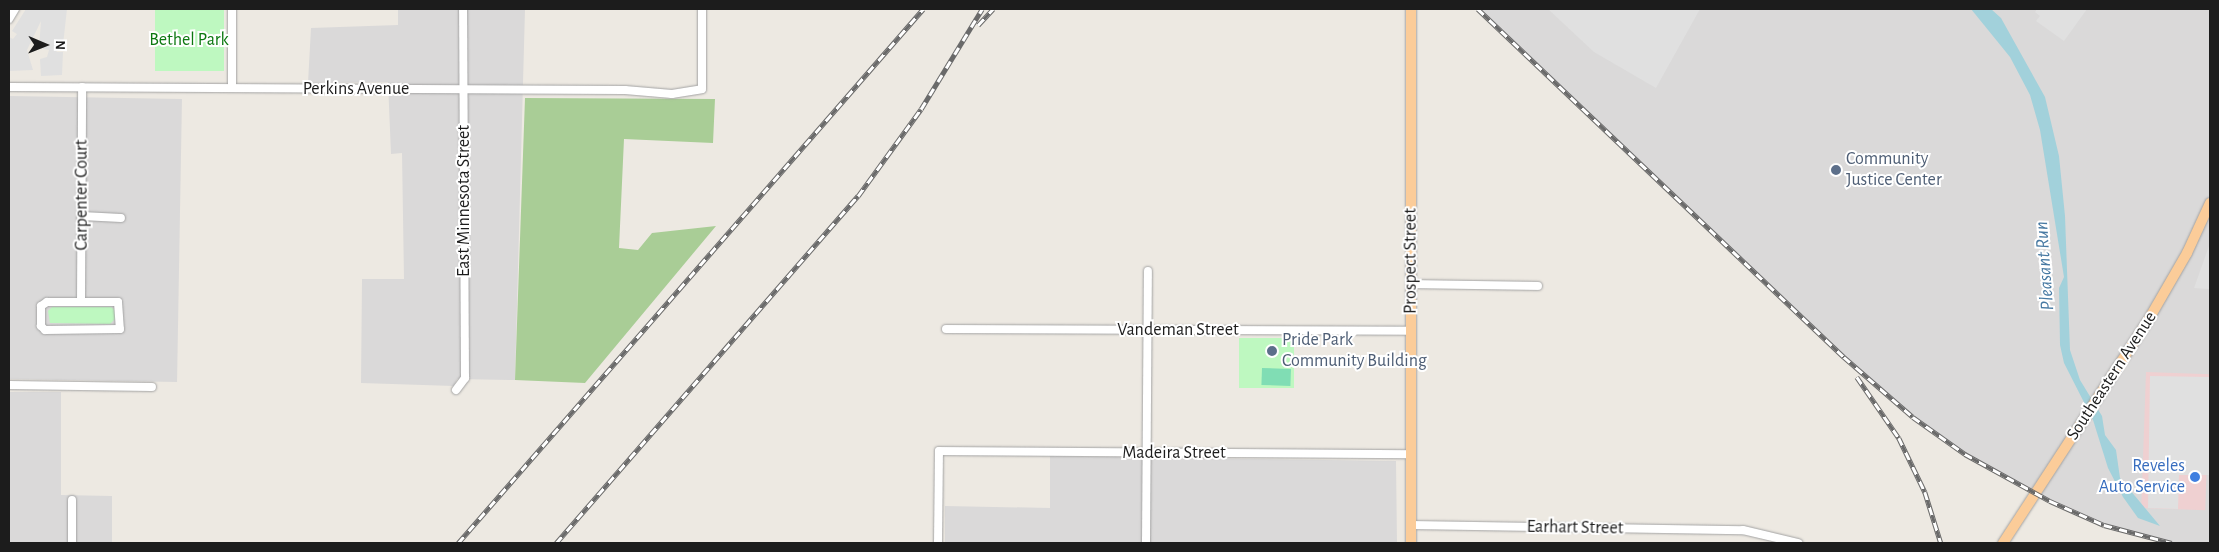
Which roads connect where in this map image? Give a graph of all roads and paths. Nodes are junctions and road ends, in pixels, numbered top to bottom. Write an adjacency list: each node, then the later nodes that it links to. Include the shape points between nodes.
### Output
1 (15, 9): 6 (street)
2 (232, 9): 9 (street)
3 (462, 9): 10 (street, East Minnesota Street)
4 (702, 9): 10 (street, Perkins Avenue, via 702,89 672,94 625,90)
5 (1411, 9): 15 (main road, Prospect Street)
6 (9, 19)
7 (9, 87): 8 (street, Perkins Avenue)
8 (82, 87): 9 (street, Perkins Avenue); 12 (street, Carpenter Court)
9 (232, 88): 10 (street, Perkins Avenue)
10 (463, 89): 23 (street, East Minnesota Street, via 465,378)
11 (2210, 202): 33 (main road, Southeastern Avenue, via 2167,291)
12 (82, 216): 13 (street); 17 (street, Carpenter Court)
13 (121, 218)
14 (1148, 271): 19 (street)
15 (1411, 284): 16 (street); 20 (main road, Prospect Street)
16 (1538, 286)
17 (81, 302): 17 (street, via 118,302 120,329 43,329 43,304)
18 (946, 329): 19 (street, Vandeman Street)
19 (1148, 330): 20 (street, Vandeman Street); 24 (street)
20 (1411, 331): 25 (main road, Prospect Street)
21 (9, 385): 22 (street)
22 (152, 388)
23 (456, 390)
24 (1146, 453): 25 (street, Madeira Street); 29 (street, Madeira Street, via 939,451); 30 (street)
25 (1410, 454): 27 (main road, Prospect Street)
26 (72, 500): 28 (street)
27 (1411, 525): 31 (main road, Prospect Street); 32 (street, Earhart Street, via 1743,530)
28 (72, 543)
29 (938, 543)
30 (1146, 543)
31 (1411, 543)
32 (1798, 543)
33 (2003, 543)

